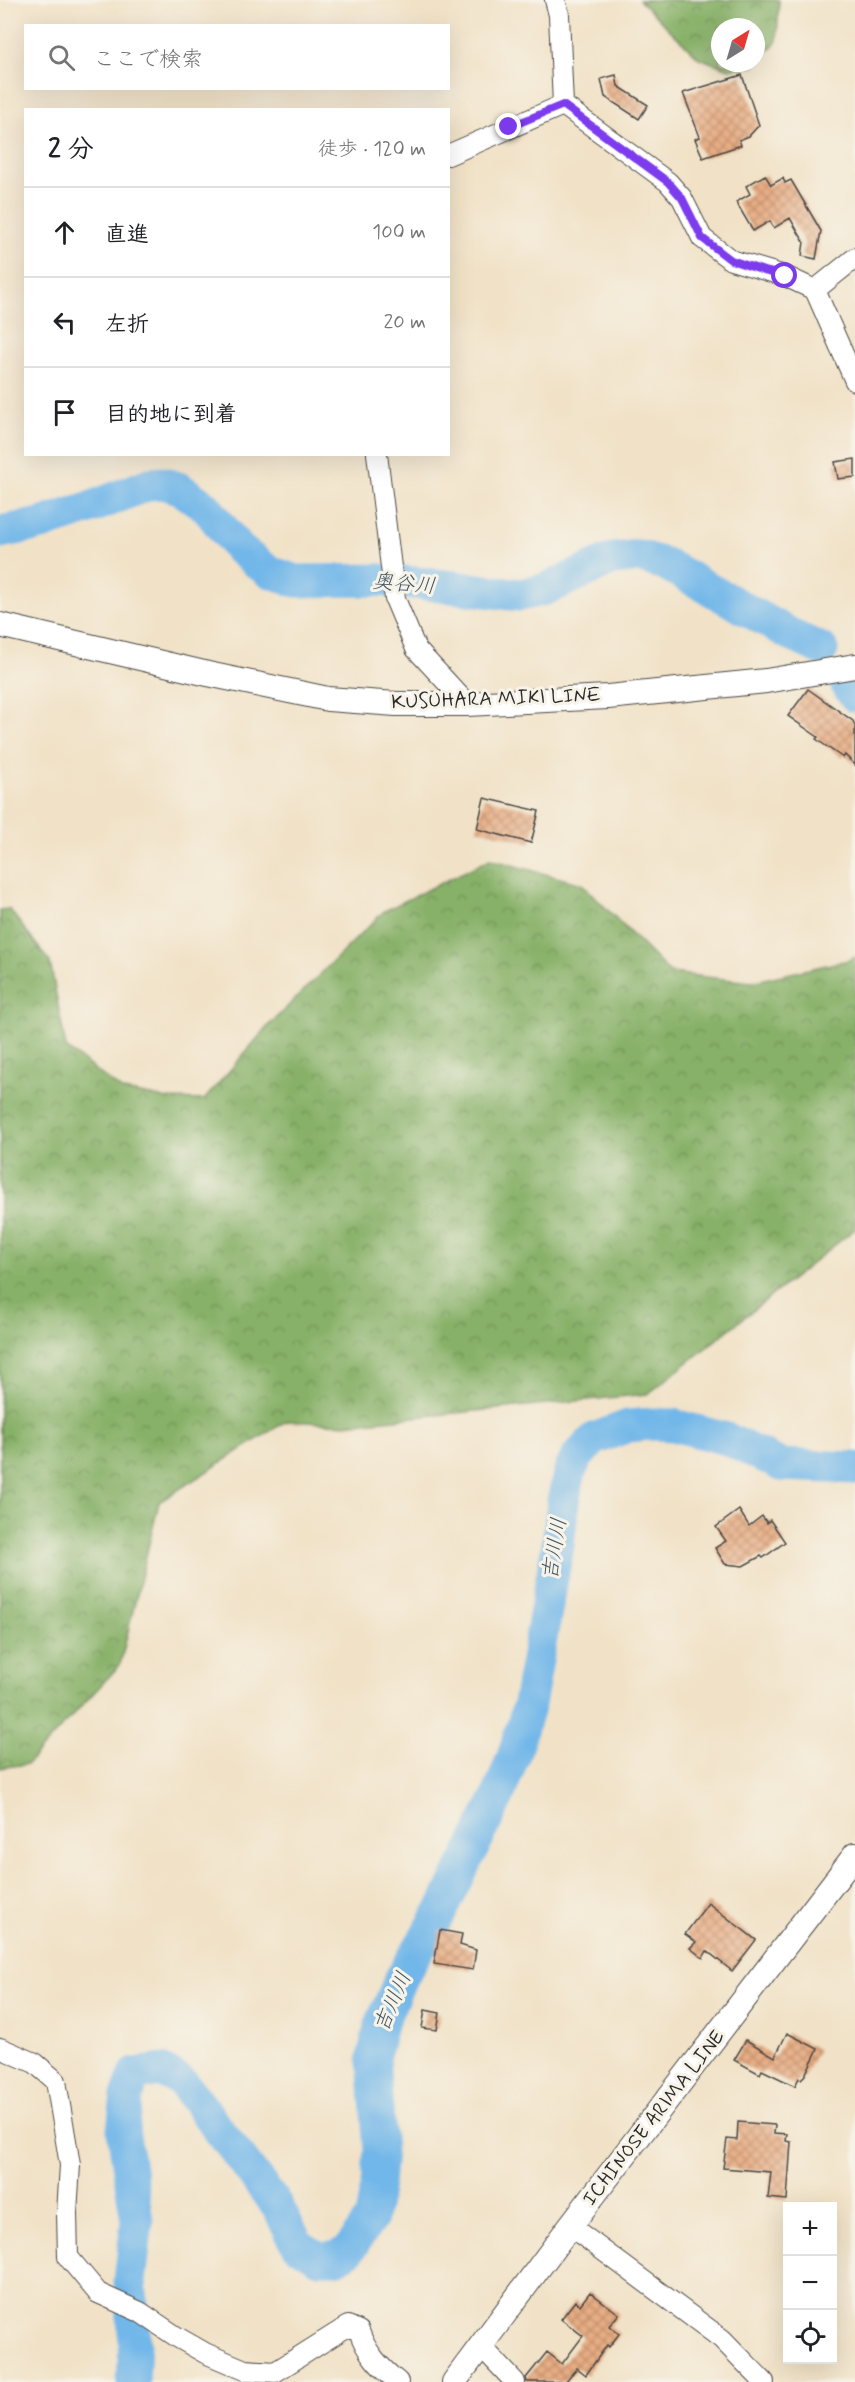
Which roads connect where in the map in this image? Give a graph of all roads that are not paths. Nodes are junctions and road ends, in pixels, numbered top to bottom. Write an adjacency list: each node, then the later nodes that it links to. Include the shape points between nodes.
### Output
1 (555, 0): 2 (street)
2 (563, 105): 3 (street); 5 (street, via 668,182 682,198 702,238 731,260 785,276)
3 (450, 154)
4 (855, 258): 5 (street)
5 (815, 290): 6 (street)
6 (855, 381)
7 (377, 456): 10 (street, via 395,599 416,649)
8 (0, 625): 10 (main road, KUSUHARA MIKI LINE, via 328,699)
9 (855, 666): 10 (main road, KUSUHARA MIKI LINE, via 766,681 619,696)
10 (467, 704)
11 (855, 1855): 13 (main road, ICHINOSE ARIMA LINE)
12 (0, 2048): 15 (street, via 35,2063 56,2081 70,2165 68,2258 98,2293 140,2312 206,2353 245,2370 275,2372 348,2326 359,2331 365,2348)
13 (570, 2226): 14 (main road, ICHINOSE ARIMA LINE); 18 (street, via 722,2339)
14 (481, 2346): 16 (main road, ICHINOSE ARIMA LINE); 17 (street)
15 (398, 2382)
16 (454, 2382)
17 (515, 2382)
18 (765, 2382)

